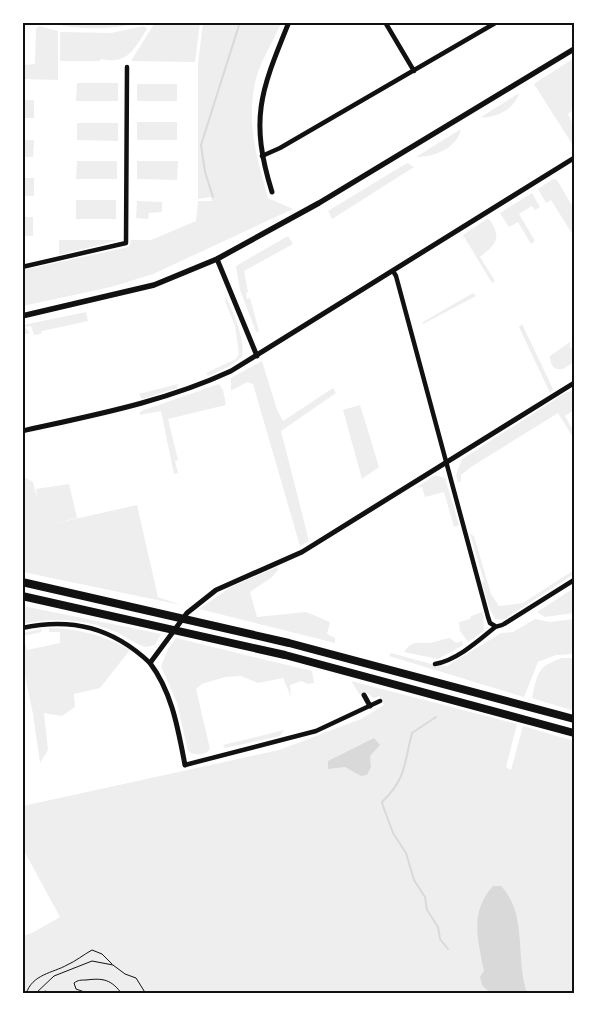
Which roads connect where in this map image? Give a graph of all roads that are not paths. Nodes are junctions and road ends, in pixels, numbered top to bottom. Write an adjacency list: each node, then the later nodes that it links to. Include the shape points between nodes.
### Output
1 (288, 22): 7 (street, via 266,77 259,139)
2 (385, 22): 6 (street)
3 (497, 22): 6 (street)
4 (574, 49): 10 (main road, via 319,203)
5 (127, 67): 11 (street, via 126,243)
6 (414, 71): 7 (street)
7 (262, 156): 9 (street)
8 (574, 158): 12 (street)
9 (272, 192)
10 (217, 259): 13 (main road, via 154,285); 14 (street)
11 (22, 267)
12 (393, 272): 14 (street); 17 (street)
13 (22, 316)
14 (256, 356): 16 (street, via 206,382 160,399)
15 (574, 383): 17 (street)
16 (22, 431)
17 (447, 463): 21 (street, via 488,617); 23 (street, via 302,552 230,583 197,603 176,625)
18 (574, 580): 21 (street)
19 (22, 582): 28 (highway, via 298,645)
20 (22, 596): 29 (highway, via 285,655)
21 (496, 626): 24 (street, via 486,637)
22 (22, 628): 23 (street, via 52,624 98,630 129,645)
23 (150, 663): 30 (street, via 165,686)
24 (435, 664)
25 (364, 695): 27 (street)
26 (380, 701): 27 (street)
27 (370, 706): 30 (street, via 316,731)
28 (574, 719)
29 (574, 733)
30 (185, 765)

